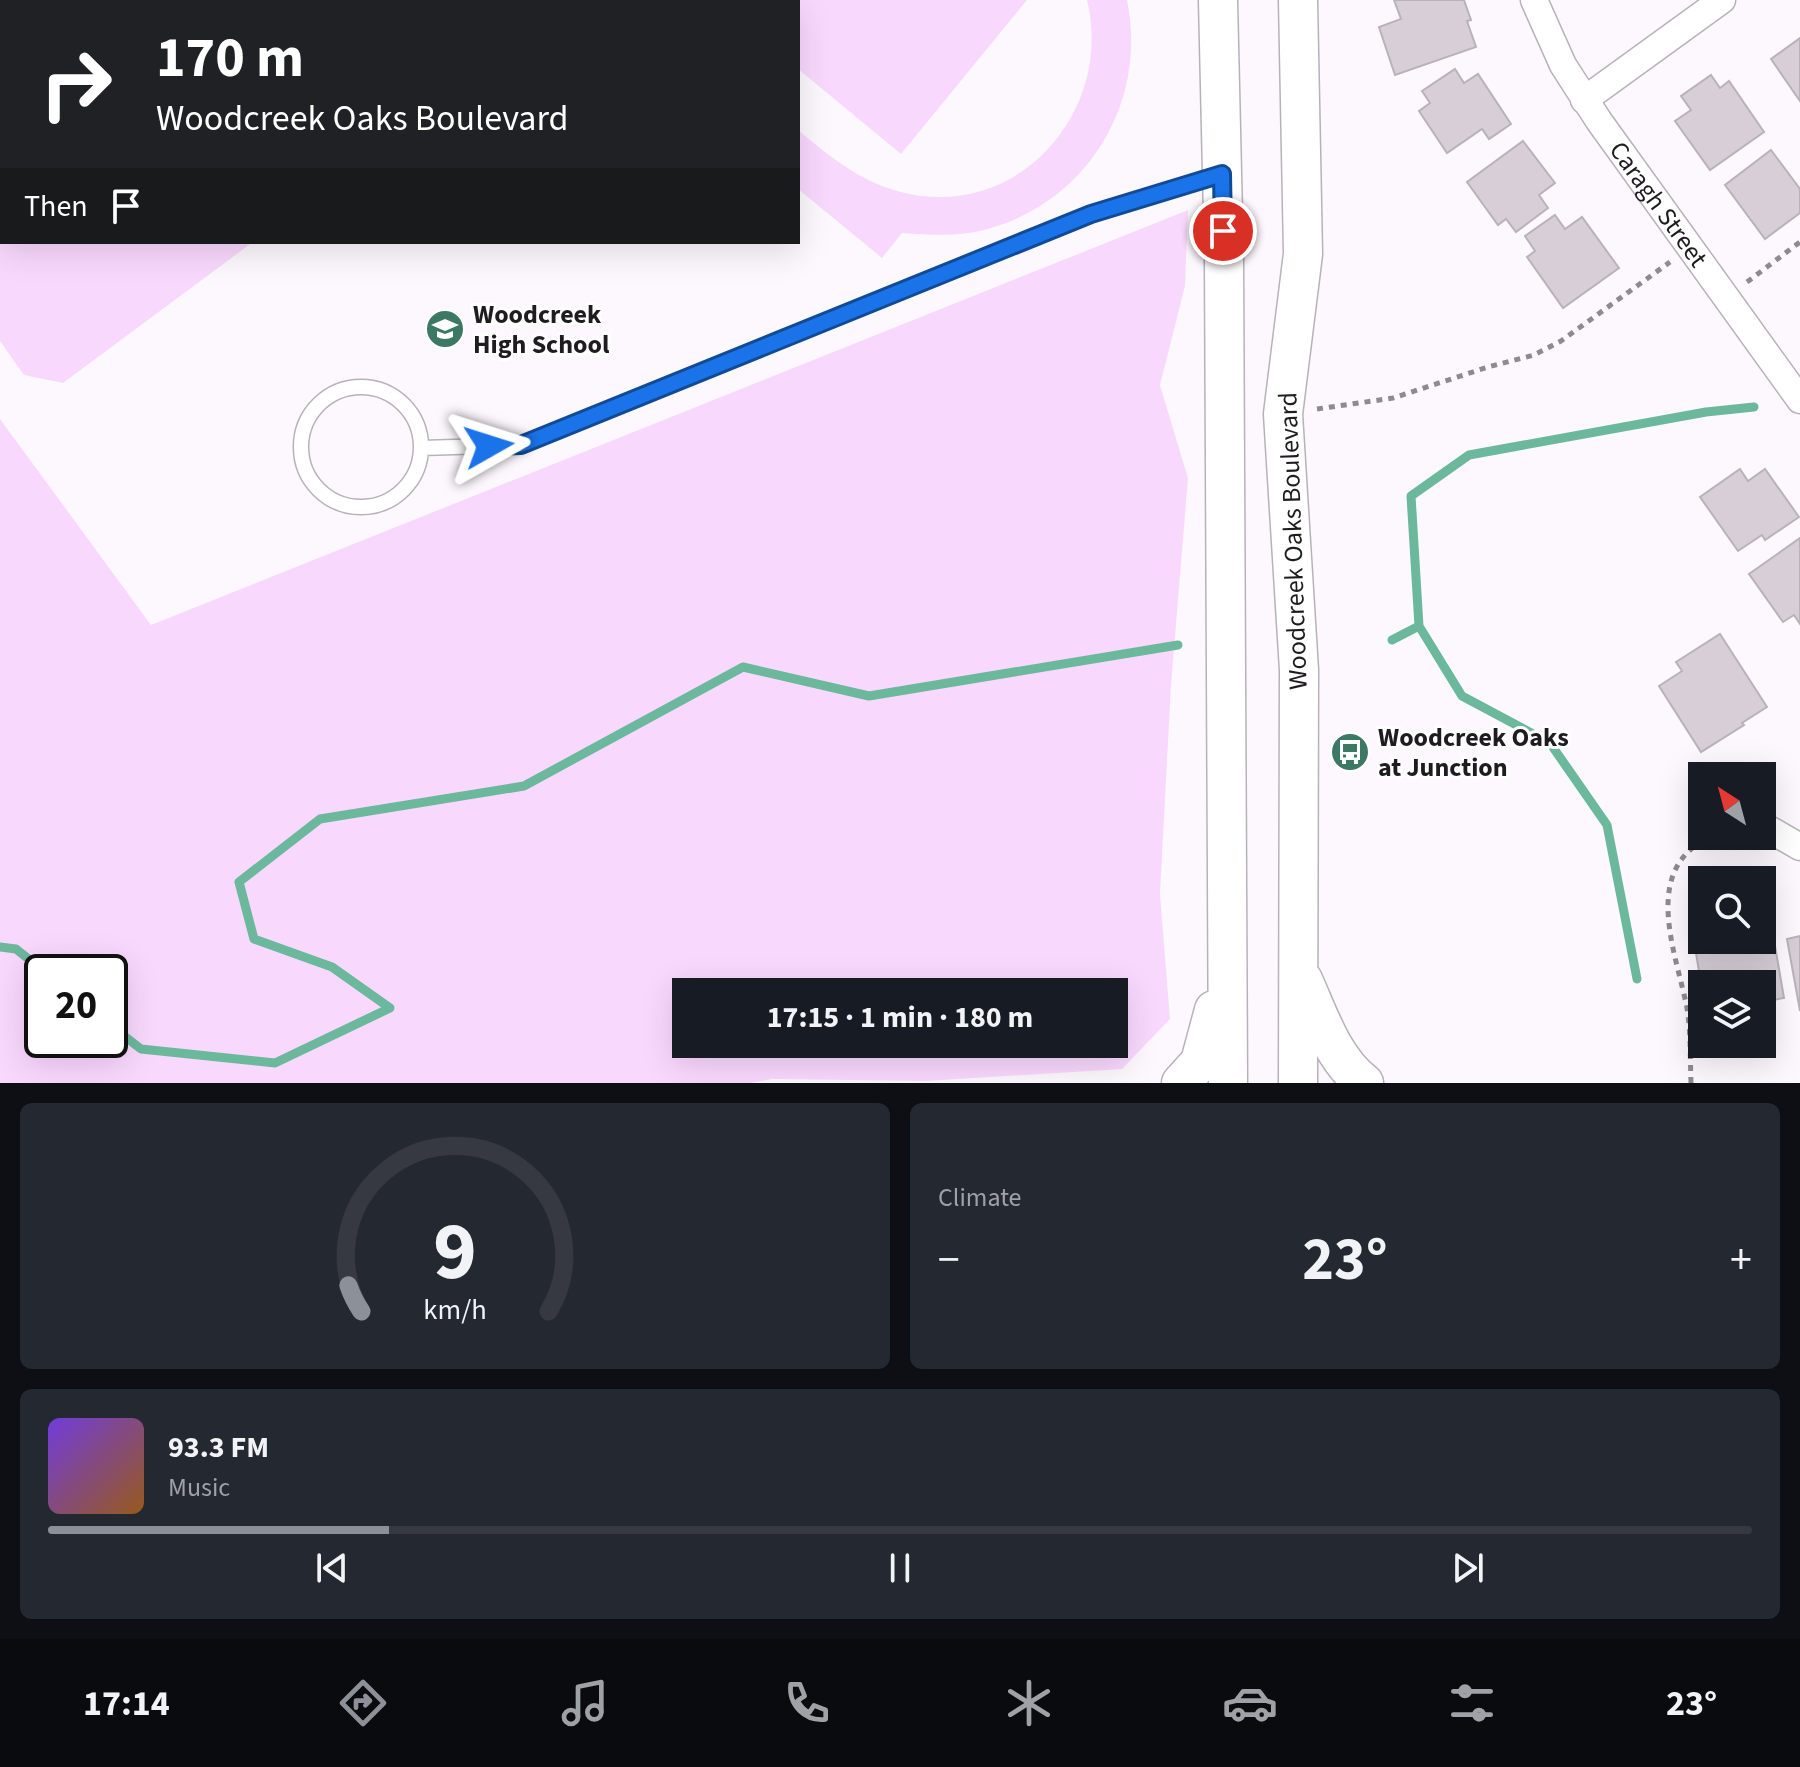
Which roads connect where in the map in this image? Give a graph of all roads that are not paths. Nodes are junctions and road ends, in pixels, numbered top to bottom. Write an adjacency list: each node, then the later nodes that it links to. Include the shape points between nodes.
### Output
1 (1218, 0): 6 (main road)
2 (1298, 0): 12 (main road, Woodcreek Oaks Boulevard, via 1303,254 1283,414 1299,670)
3 (1534, 0): 5 (street, Caragh Street)
4 (1722, 0): 5 (street)
5 (1584, 100): 7 (street, Caragh Street)
6 (1222, 174): 8 (lane, via 1091,214 521,445); 11 (main road)
7 (1800, 400)
8 (422, 448): 8 (lane, via 409,409 374,388 334,393 306,422 301,441 309,479 322,494 358,508 378,506 410,484)
9 (1776, 833): 10 (street)
10 (1800, 847)
11 (1226, 965): 13 (main road, via 1200,1062); 14 (main road)
12 (1297, 967): 15 (main road, Woodcreek Oaks Boulevard); 16 (main road, via 1337,1054)
13 (1181, 1083)
14 (1228, 1083)
15 (1298, 1083)
16 (1364, 1083)

